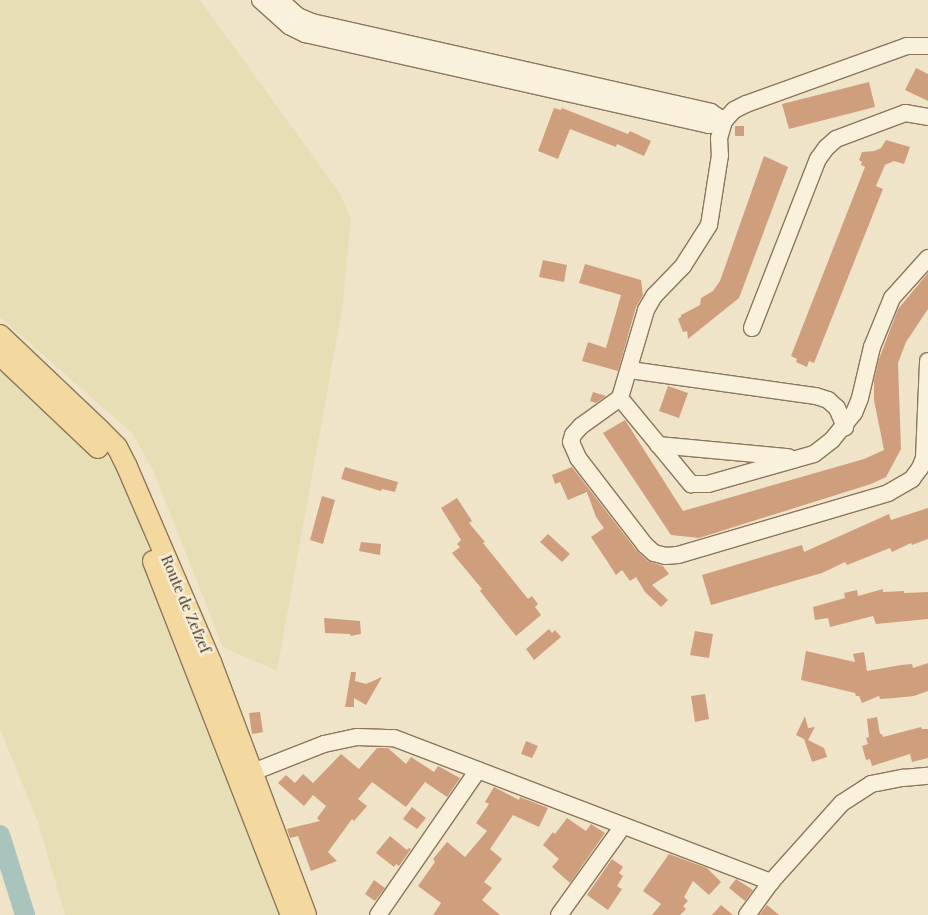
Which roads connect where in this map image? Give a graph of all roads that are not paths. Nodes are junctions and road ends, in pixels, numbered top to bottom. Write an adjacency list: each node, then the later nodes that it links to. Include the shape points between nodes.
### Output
1 (260, 0): 5 (street, via 289,26 305,34 709,125)
2 (280, 0): 5 (street, via 298,16 312,22 711,112)
3 (928, 46): 5 (street, via 907,46 746,104 734,110)
4 (928, 117): 7 (street, via 905,113 836,139 826,148 818,159)
5 (724, 121): 11 (street, via 719,138 720,155 709,225 683,266 654,296 646,310)
6 (928, 258): 13 (street, via 892,298 872,347 860,398)
7 (752, 328)
8 (0, 335): 17 (main road, Route de Zefzef, via 116,447 128,467 211,662)
9 (0, 354): 21 (main road, Route de Zefzef, via 106,456 131,503)
10 (928, 361): 12 (street, via 924,458 912,479 888,493 678,555 654,553 645,545 571,442 581,426)
11 (630, 370): 12 (street); 13 (street, via 816,396 837,408)
12 (620, 398): 14 (street)
13 (845, 426): 15 (street, via 826,446 814,454)
14 (658, 445): 15 (street); 15 (street, via 691,484 700,485)
15 (798, 458)
16 (478, 770): 17 (street, via 394,738 357,737 324,744); 19 (street); 23 (street)
17 (253, 772): 22 (main road, Route de Zefzef)
18 (928, 776): 20 (street, via 871,784 849,798)
19 (622, 826): 20 (street); 24 (street)
20 (771, 882): 25 (street)
21 (290, 915)
22 (306, 915)
23 (378, 915)
24 (559, 915)
25 (747, 915)

